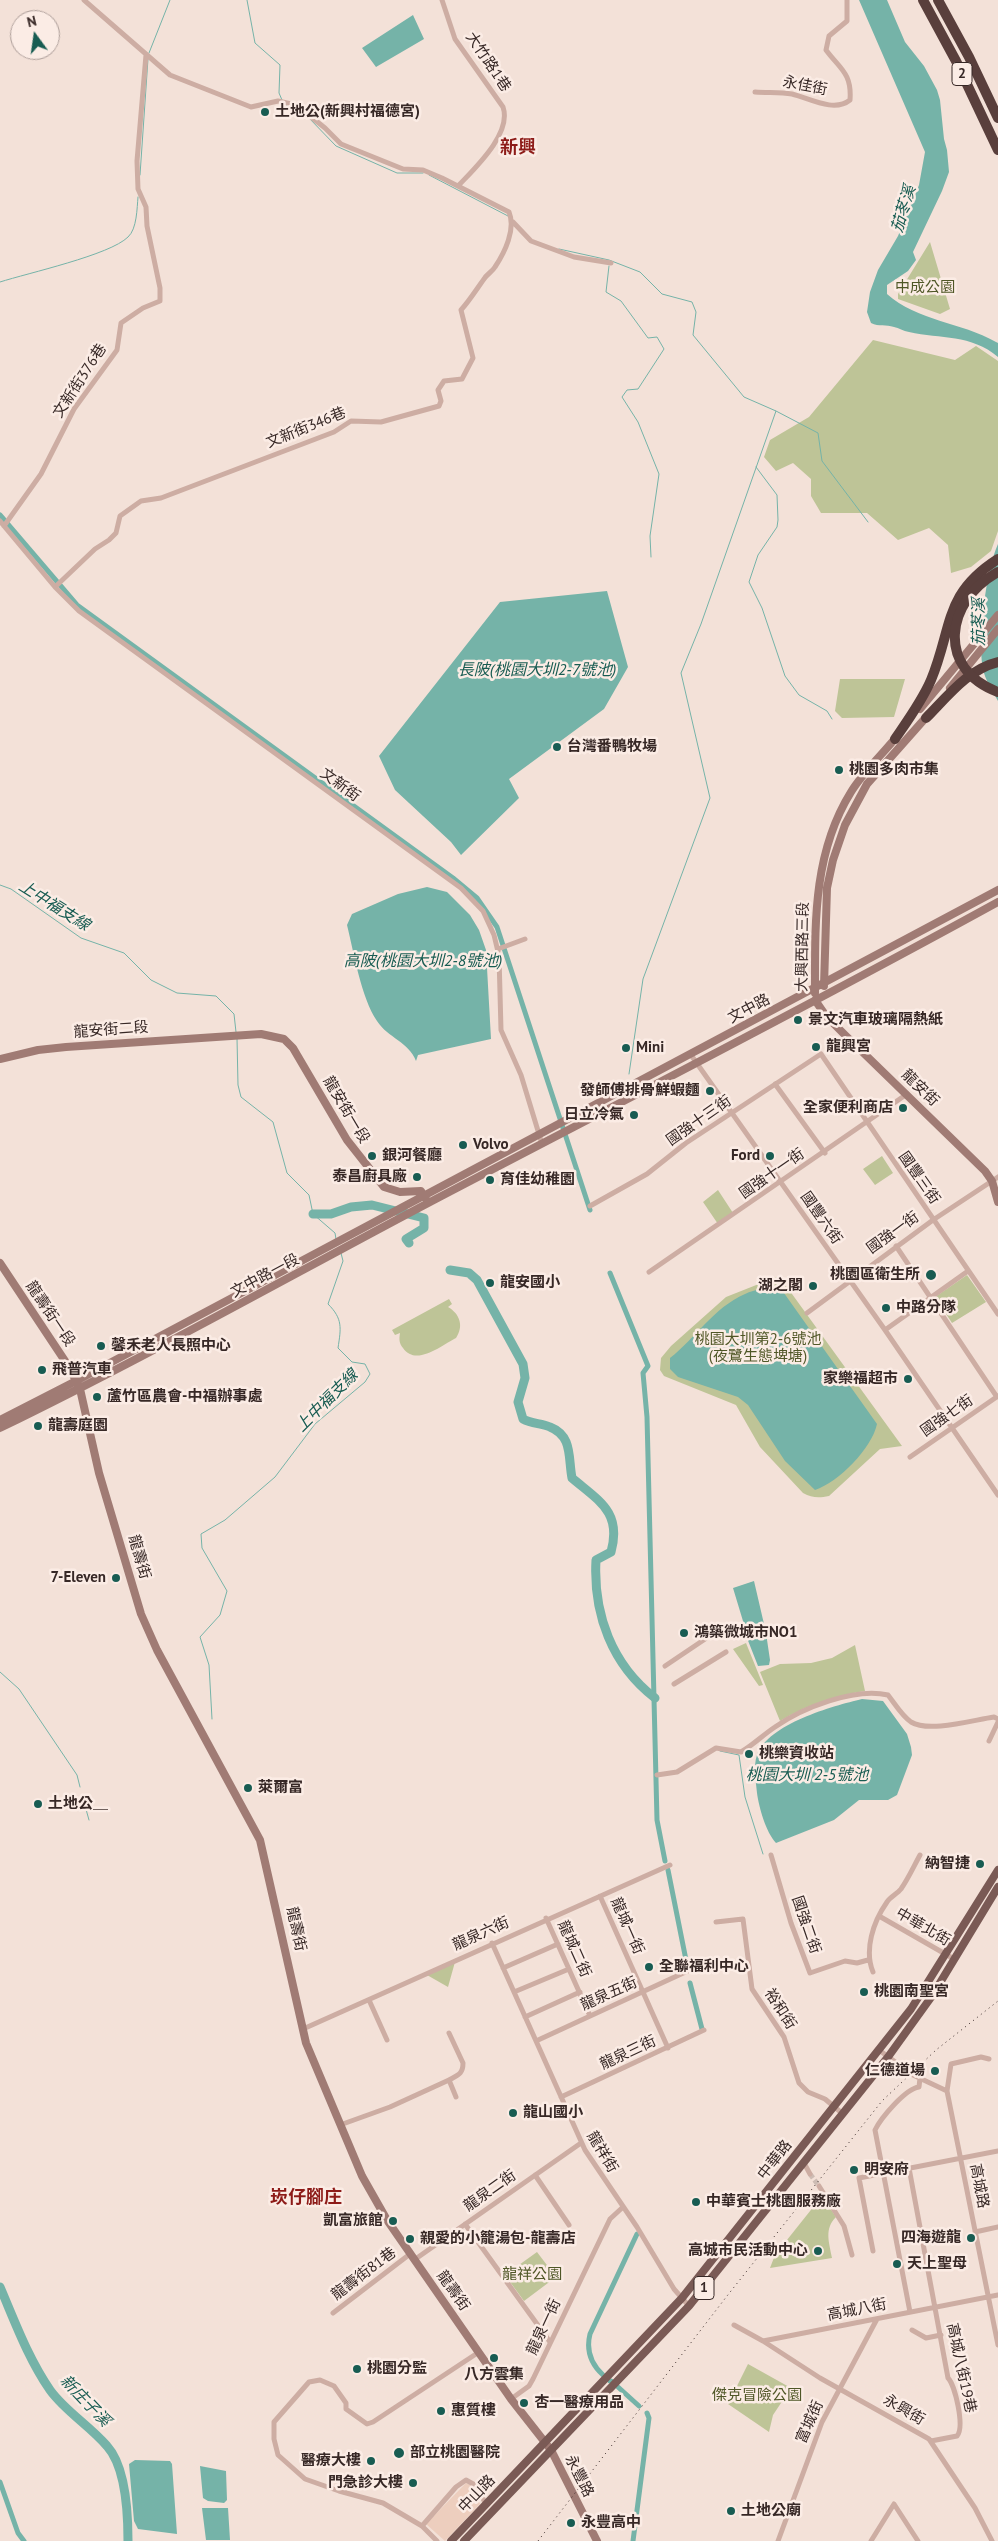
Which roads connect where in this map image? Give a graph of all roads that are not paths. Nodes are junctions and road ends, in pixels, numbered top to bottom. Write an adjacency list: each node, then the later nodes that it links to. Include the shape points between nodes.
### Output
1 (84, 0): 6 (street)
2 (442, 0): 10 (street, 大竹路1巷, via 455,39 506,114 506,121 494,144)
3 (847, 0): 7 (street, 永佳街, via 847,21 829,36 826,50 846,72 850,100 839,105 783,93)
4 (923, 0): 9 (highway, 2)
5 (938, 0): 8 (highway, 2)
6 (148, 57): 10 (street, via 170,75 251,107 283,102 296,105 341,144 403,169 423,170); 14 (street, 文新街376巷, via 137,161 139,191 146,207 160,300 121,323 117,350 74,409 41,474)
7 (755, 92)
8 (998, 117)
9 (998, 150)
10 (460, 185): 11 (street, via 501,207)
11 (511, 219): 12 (street, via 533,242 574,257); 17 (street, 文新街346巷, via 505,248 494,269 485,276 461,310 473,358 462,379 444,381 438,390 439,406 381,422 350,421 334,432 161,498 141,501 120,516 116,533 110,540 95,549)
12 (609, 262)
13 (0, 521): 14 (street, 文新街)
14 (5, 526): 17 (street, 文新街)
15 (998, 559): 23 (highway, via 963,589 951,613 927,689)
16 (998, 572): 21 (highway, bridge, via 980,583 966,598 954,630 957,648 970,673 981,684)
17 (58, 585): 27 (street, 文新街, via 79,611 461,888 482,911)
18 (998, 615): 23 (street, 大興西路三段)
19 (998, 629): 22 (street, 大興西路三段)
20 (998, 662): 22 (highway, via 963,681)
21 (998, 692)
22 (926, 718): 28 (street, 大興西路三段, via 867,784 845,825 827,888)
23 (895, 739): 29 (street, 大興西路三段, via 852,790 833,825 822,863 817,903)
24 (998, 890): 28 (street, 文中路)
25 (998, 902): 30 (street, 文中路)
26 (525, 939): 27 (street)
27 (501, 948): 42 (street, 文新街, via 501,1030 522,1075)
28 (826, 983): 29 (street, 文中路); 30 (street, 大興西路三段)
29 (815, 988): 30 (street, 大興西路三段); 33 (street, 文中路)
30 (815, 1000): 35 (street, 文中路); 37 (street, 龍安街, via 826,1016)
31 (240, 1036): 34 (street, 龍安街二段, via 66,1047); 47 (street, 龍安街一段, via 261,1034 284,1039 300,1058 347,1140 375,1177 392,1191 421,1191)
32 (821, 1054): 36 (street, 國強十三街); 40 (street, 國豐三街)
33 (691, 1055): 35 (street, 國豐六街); 38 (street, 文中路)
34 (0, 1059)
35 (697, 1062): 38 (street, 文中路); 39 (street, 國豐六街)
36 (775, 1084): 39 (street, 國強十三街); 44 (street)
37 (907, 1094): 40 (street, 國強十一街); 45 (street, 龍安街)
38 (618, 1098): 41 (street, 文中路)
39 (732, 1113): 46 (street, 國豐六街); 49 (street, 國強十三街, via 686,1143 648,1174)
40 (866, 1124): 44 (street, 國強十一街); 50 (street, 國豐三街)
41 (568, 1125): 42 (street, 文中路, via 551,1128); 43 (street, 文中路)
42 (538, 1135): 43 (street, 文新街); 47 (street, 文中路一段)
43 (542, 1144): 47 (street, 文中路一段)
44 (825, 1153): 46 (street, 國強十一街)
45 (995, 1179): 48 (street, 龍安街); 50 (street, 國強一街)
46 (781, 1183): 54 (street, 國強十一街); 55 (street, 國豐六街)
47 (426, 1201): 57 (street, 文中路一段, via 413,1202); 60 (street, 文中路一段, via 392,1223)
48 (998, 1202)
49 (590, 1206)
50 (933, 1220): 51 (street, 國強一街); 53 (street, 國豐三街)
51 (896, 1246): 55 (street, 國強一街); 56 (street)
52 (0, 1263): 62 (street, 龍壽街一段)
53 (968, 1271): 56 (street); 59 (street, 國豐三街)
54 (649, 1272)
55 (849, 1280): 58 (street, 國強一街); 61 (street, 國豐六街)
56 (932, 1297): 61 (street); 63 (street)
57 (216, 1307): 60 (street); 62 (street, 文中路一段)
58 (806, 1313)
59 (998, 1314)
60 (221, 1315): 62 (street, 文中路一段)
61 (885, 1330): 66 (street, 國豐六街)
62 (78, 1385): 64 (street, 文中路一段); 65 (street, 文中路一段); 100 (street, 龍壽街, via 99,1474 146,1626 264,1850)
63 (997, 1396): 66 (street, 國強七街)
64 (0, 1420)
65 (0, 1428)
66 (951, 1428): 67 (street, 國強七街); 68 (street, 國豐六街)
67 (910, 1457)
68 (998, 1495)
69 (714, 1633): 71 (street)
70 (726, 1652): 72 (street)
71 (665, 1666)
72 (674, 1684)
73 (998, 1721): 74 (street); 75 (street, via 994,1717 918,1725 904,1716 888,1695 860,1694 796,1714 741,1752 716,1748 677,1772)
74 (988, 1740)
75 (658, 1775)
76 (771, 1855): 89 (street, 國強二街, via 810,1973 845,1960 857,1963)
77 (920, 1855): 82 (street, via 900,1890 887,1900)
78 (670, 1865): 81 (street, 龍泉六街)
79 (998, 1870): 87 (main road, 中華路 / 1)
80 (998, 1887): 88 (main road, 中華路 / 1)
81 (600, 1896): 83 (street, 龍泉六街); 96 (street, 龍城一街)
82 (879, 1916): 87 (street, 中華北街); 89 (street, via 870,1941)
83 (546, 1918): 85 (street, 龍泉六街); 86 (street, 龍城二街)
84 (716, 1922): 114 (street, 裕和街, via 743,1919 752,1989 784,2037 799,2083)
85 (492, 1943): 90 (street, 龍祥街); 97 (street, 龍泉六街)
86 (558, 1944): 90 (street); 91 (street, 龍城二街)
87 (946, 1954): 88 (street, 中華北街); 106 (main road, 中華路 / 1, via 911,2009)
88 (954, 1959): 107 (main road, 中華路 / 1)
89 (868, 1960): 93 (street)
90 (503, 1968): 94 (street, 龍祥街)
91 (569, 1969): 94 (street); 95 (street, 龍城二街)
92 (692, 1969): 96 (street, 龍泉五街)
93 (872, 1972)
94 (514, 1992): 99 (street, 龍祥街)
95 (580, 1992): 98 (street, 龍城二街); 99 (street)
96 (644, 1993): 98 (street, 龍泉五街); 105 (street, 龍城一街)
97 (369, 2000): 100 (street, 龍泉六街); 103 (street)
98 (590, 2016): 104 (street, 龍泉五街)
99 (525, 2017): 104 (street, 龍祥街)
100 (303, 2029): 116 (street, 龍壽街)
101 (704, 2030): 105 (street, 龍泉三街)
102 (449, 2033): 110 (street, via 463,2068 460,2074)
103 (388, 2040)
104 (536, 2041): 113 (street, 龍祥街)
105 (668, 2048): 113 (street, 龍泉三街)
106 (879, 2050): 107 (street); 114 (main road, 中華路 / 1)
107 (888, 2057): 109 (street); 115 (main road, 中華路 / 1)
108 (989, 2059): 111 (street, 高城路, via 981,2057 951,2064)
109 (920, 2078): 111 (street); 122 (street, via 919,2087 913,2088 897,2102 876,2127)
110 (449, 2080): 112 (street); 116 (street)
111 (947, 2091): 119 (street, 高城路)
112 (456, 2097)
113 (561, 2097): 117 (street, 龍祥街)
114 (834, 2107): 115 (street, 裕和街); 136 (main road, 中華路 / 1)
115 (844, 2114): 120 (main road, 中華路 / 1)
116 (340, 2125): 133 (street, 龍壽街, via 374,2201)
117 (581, 2143): 124 (street, 龍泉二街); 126 (street, 龍祥街)
118 (998, 2152): 119 (street)
119 (961, 2159): 121 (street); 130 (street, 高城路)
120 (804, 2163): 123 (street); 137 (main road, 中華路 / 1)
121 (909, 2168): 122 (street); 138 (street, 高城八街19巷)
122 (885, 2173): 131 (street, via 859,2178); 139 (street)
123 (810, 2174)
124 (535, 2175): 127 (street, 龍泉二街); 128 (street)
125 (819, 2186): 132 (street, via 844,2226)
126 (623, 2207): 136 (street, 龍祥街); 146 (street, 龍泉一街, via 610,2219)
127 (465, 2224): 133 (street, 龍泉二街); 146 (street)
128 (569, 2225)
129 (998, 2227): 130 (street)
130 (976, 2232): 135 (street, 高城路)
131 (874, 2251)
132 (852, 2255)
133 (412, 2257): 140 (street, 龍壽街81巷); 148 (street, 龍壽街)
134 (998, 2295): 135 (street, 高城八街)
135 (989, 2297): 138 (street, 高城八街); 147 (street, 高城路)
136 (682, 2298): 137 (street, 龍祥街); 152 (main road, 中華路 / 1)
137 (689, 2306): 153 (main road, 中華路 / 1)
138 (936, 2307): 139 (street, 高城八街); 144 (street, 高城八街19巷)
139 (910, 2312): 141 (street, 高城八街)
140 (333, 2313)
141 (877, 2319): 145 (street, 高城八街); 149 (street, 富城街)
142 (734, 2325): 145 (street)
143 (912, 2330): 144 (street, via 926,2338)
144 (941, 2335): 151 (street, 高城八街19巷, via 961,2426 957,2436)
145 (763, 2341): 149 (street, 永興街)
146 (550, 2342): 150 (street, 龍泉一街, via 529,2386)
147 (998, 2345)
148 (479, 2352): 150 (street, 龍壽街); 155 (street, via 373,2422 367,2424 359,2420 346,2408 334,2386 320,2380 308,2382 274,2422 278,2455 298,2474 339,2491 383,2503)
149 (839, 2388): 151 (street, 永興街, via 919,2432); 160 (street, 富城街, via 822,2422)
150 (511, 2399): 152 (street, 龍壽街)
151 (931, 2442): 163 (street, 永興街, via 975,2508)
152 (544, 2443): 153 (street, 龍壽街); 154 (main road, 中山路 / 1)
153 (550, 2450): 158 (main road, 中山路 / 1); 159 (street, 永豐路)
154 (486, 2504): 155 (street, via 475,2485 466,2480); 157 (main road, 中山路 / 1)
155 (422, 2526): 156 (street)
156 (437, 2541)
157 (451, 2541)
158 (464, 2541)
159 (597, 2541)
160 (778, 2541)
161 (871, 2541): 162 (street, via 894,2504)
162 (918, 2541)
163 (992, 2541)

